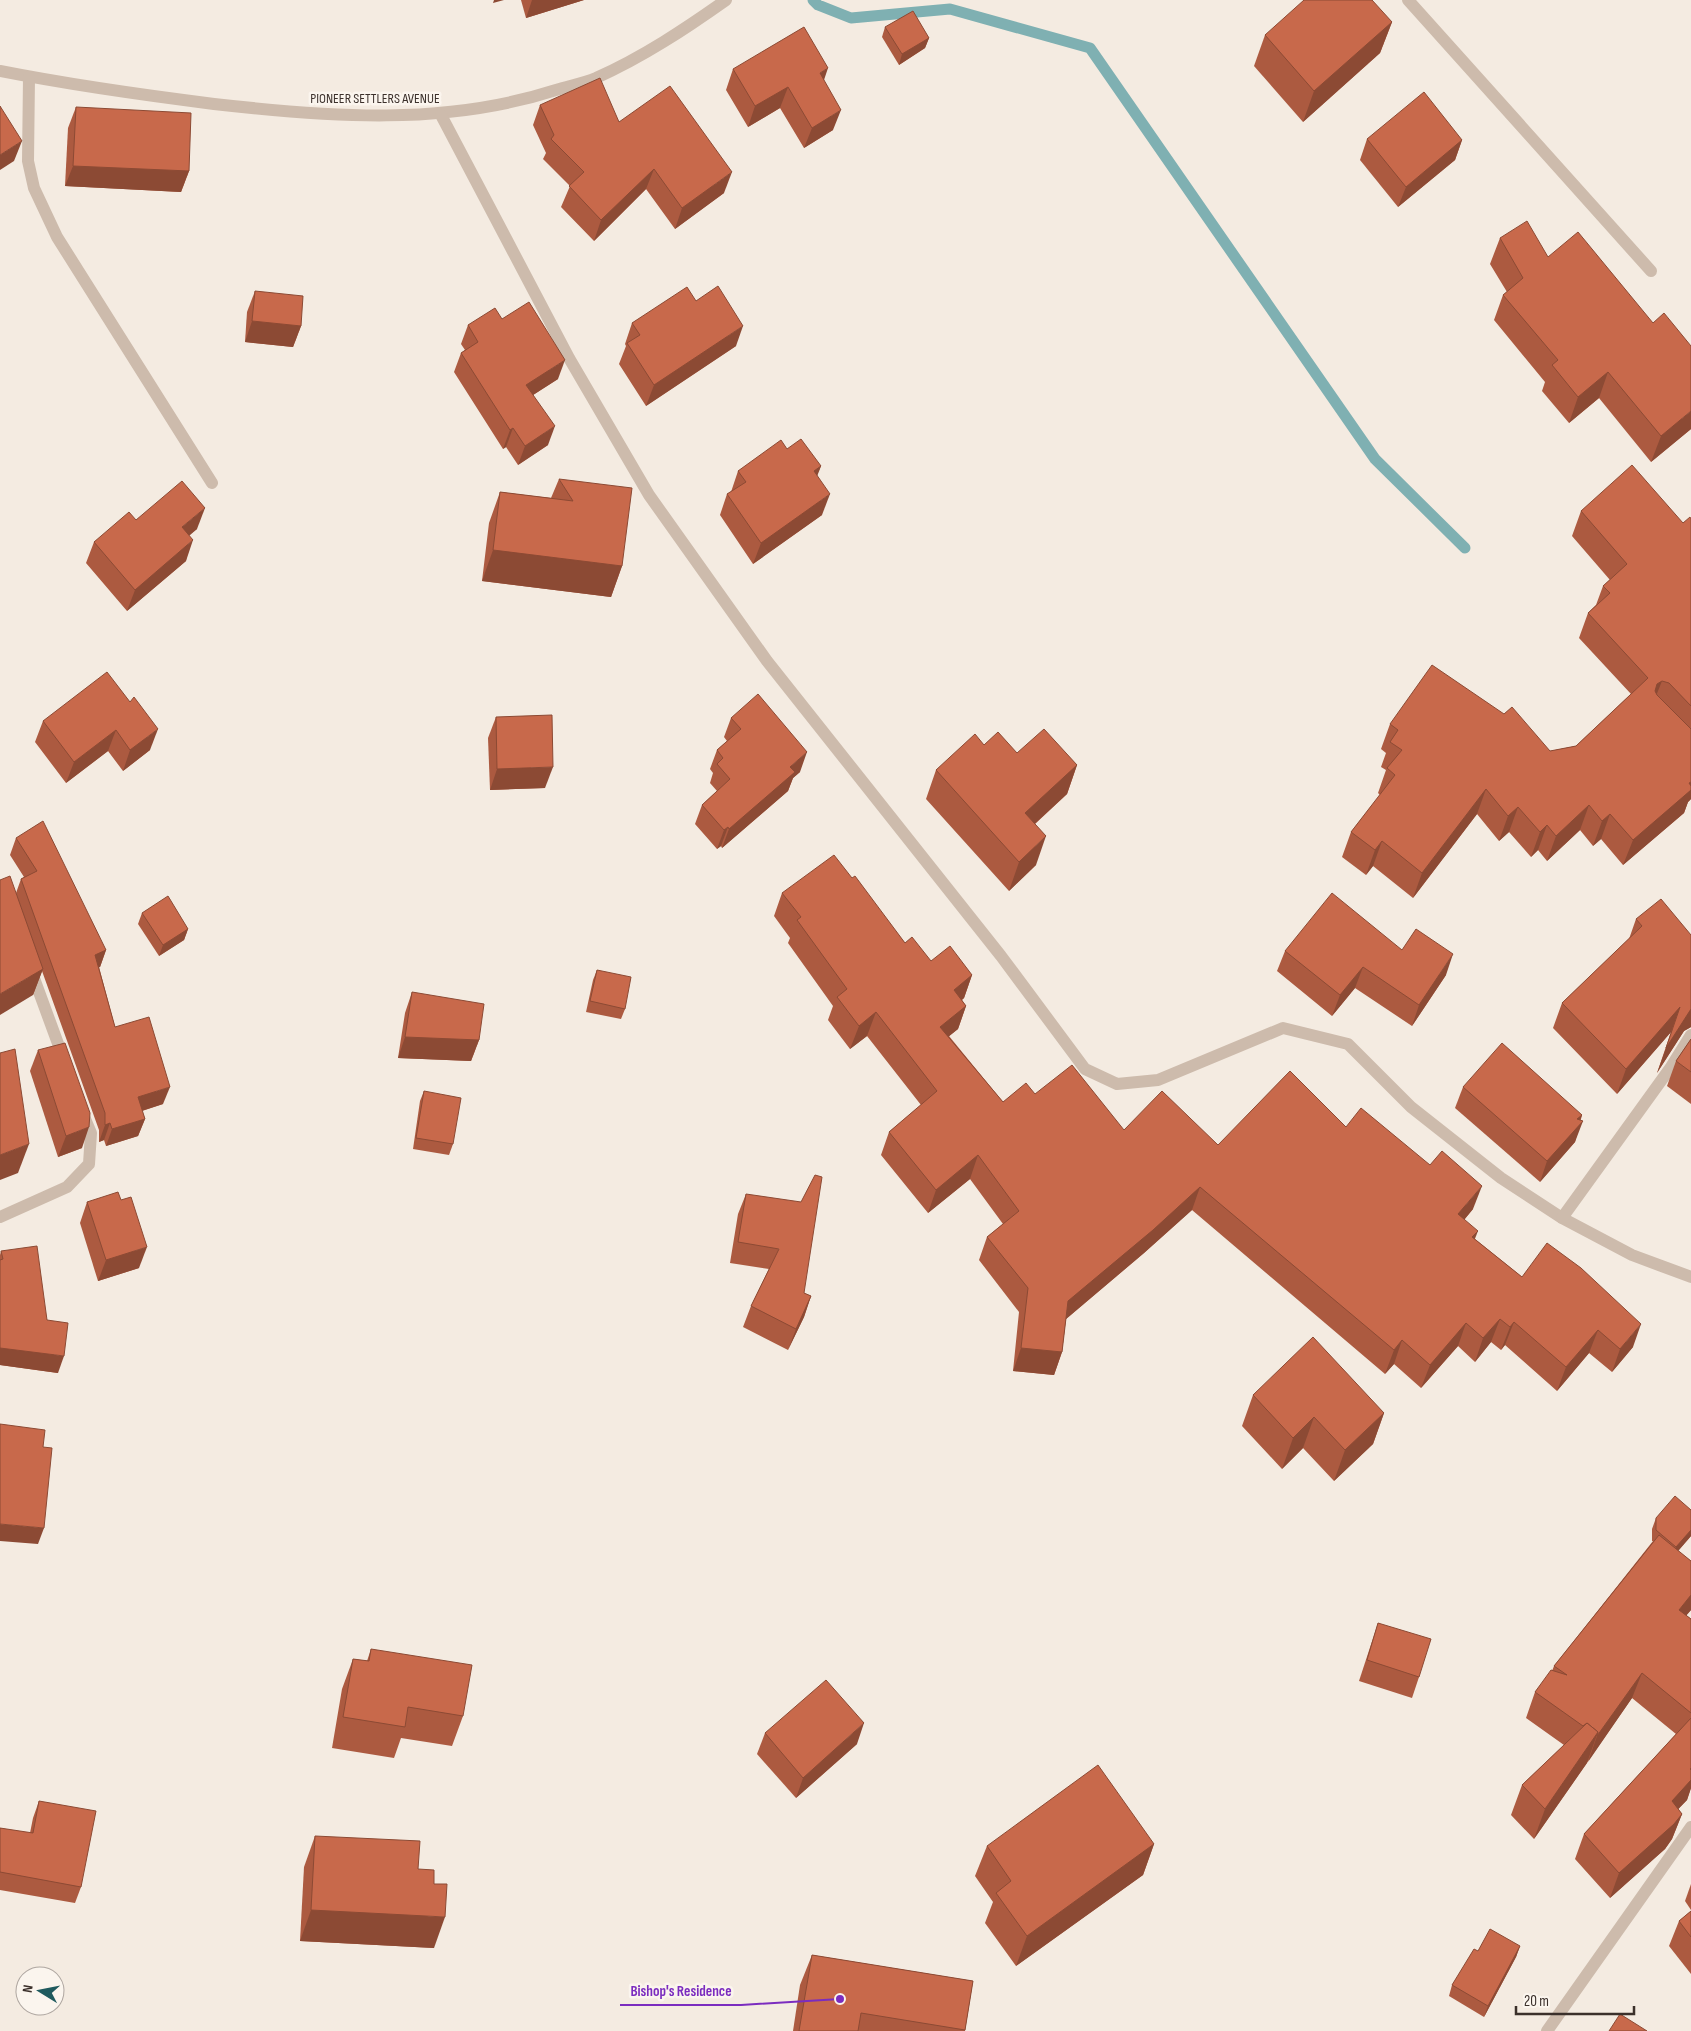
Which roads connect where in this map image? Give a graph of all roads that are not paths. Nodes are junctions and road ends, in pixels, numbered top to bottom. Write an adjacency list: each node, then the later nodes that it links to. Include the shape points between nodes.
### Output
1 (726, 0): 5 (street, PIONEER SETTLERS AVENUE, via 677,35 596,78 522,101)
2 (1408, 0): 6 (street)
3 (0, 71): 4 (street, PIONEER SETTLERS AVENUE)
4 (28, 77): 5 (street, PIONEER SETTLERS AVENUE, via 280,112 351,116); 7 (street, via 28,161 34,188 53,229)
5 (440, 115): 13 (street, via 569,358 648,495 767,661 1001,956 1085,1069 1117,1084 1158,1080 1283,1028 1348,1044 1410,1107 1501,1178)
6 (1651, 271)
7 (212, 483)
8 (28, 962): 10 (street)
9 (1691, 1035): 13 (street)
10 (68, 1070)
11 (78, 1097): 12 (street, via 91,1133 89,1164 67,1188)
12 (0, 1217)
13 (1562, 1218): 14 (street, via 1632,1255)
14 (1691, 1277)
15 (1691, 1827): 16 (street)
16 (1547, 2031)

